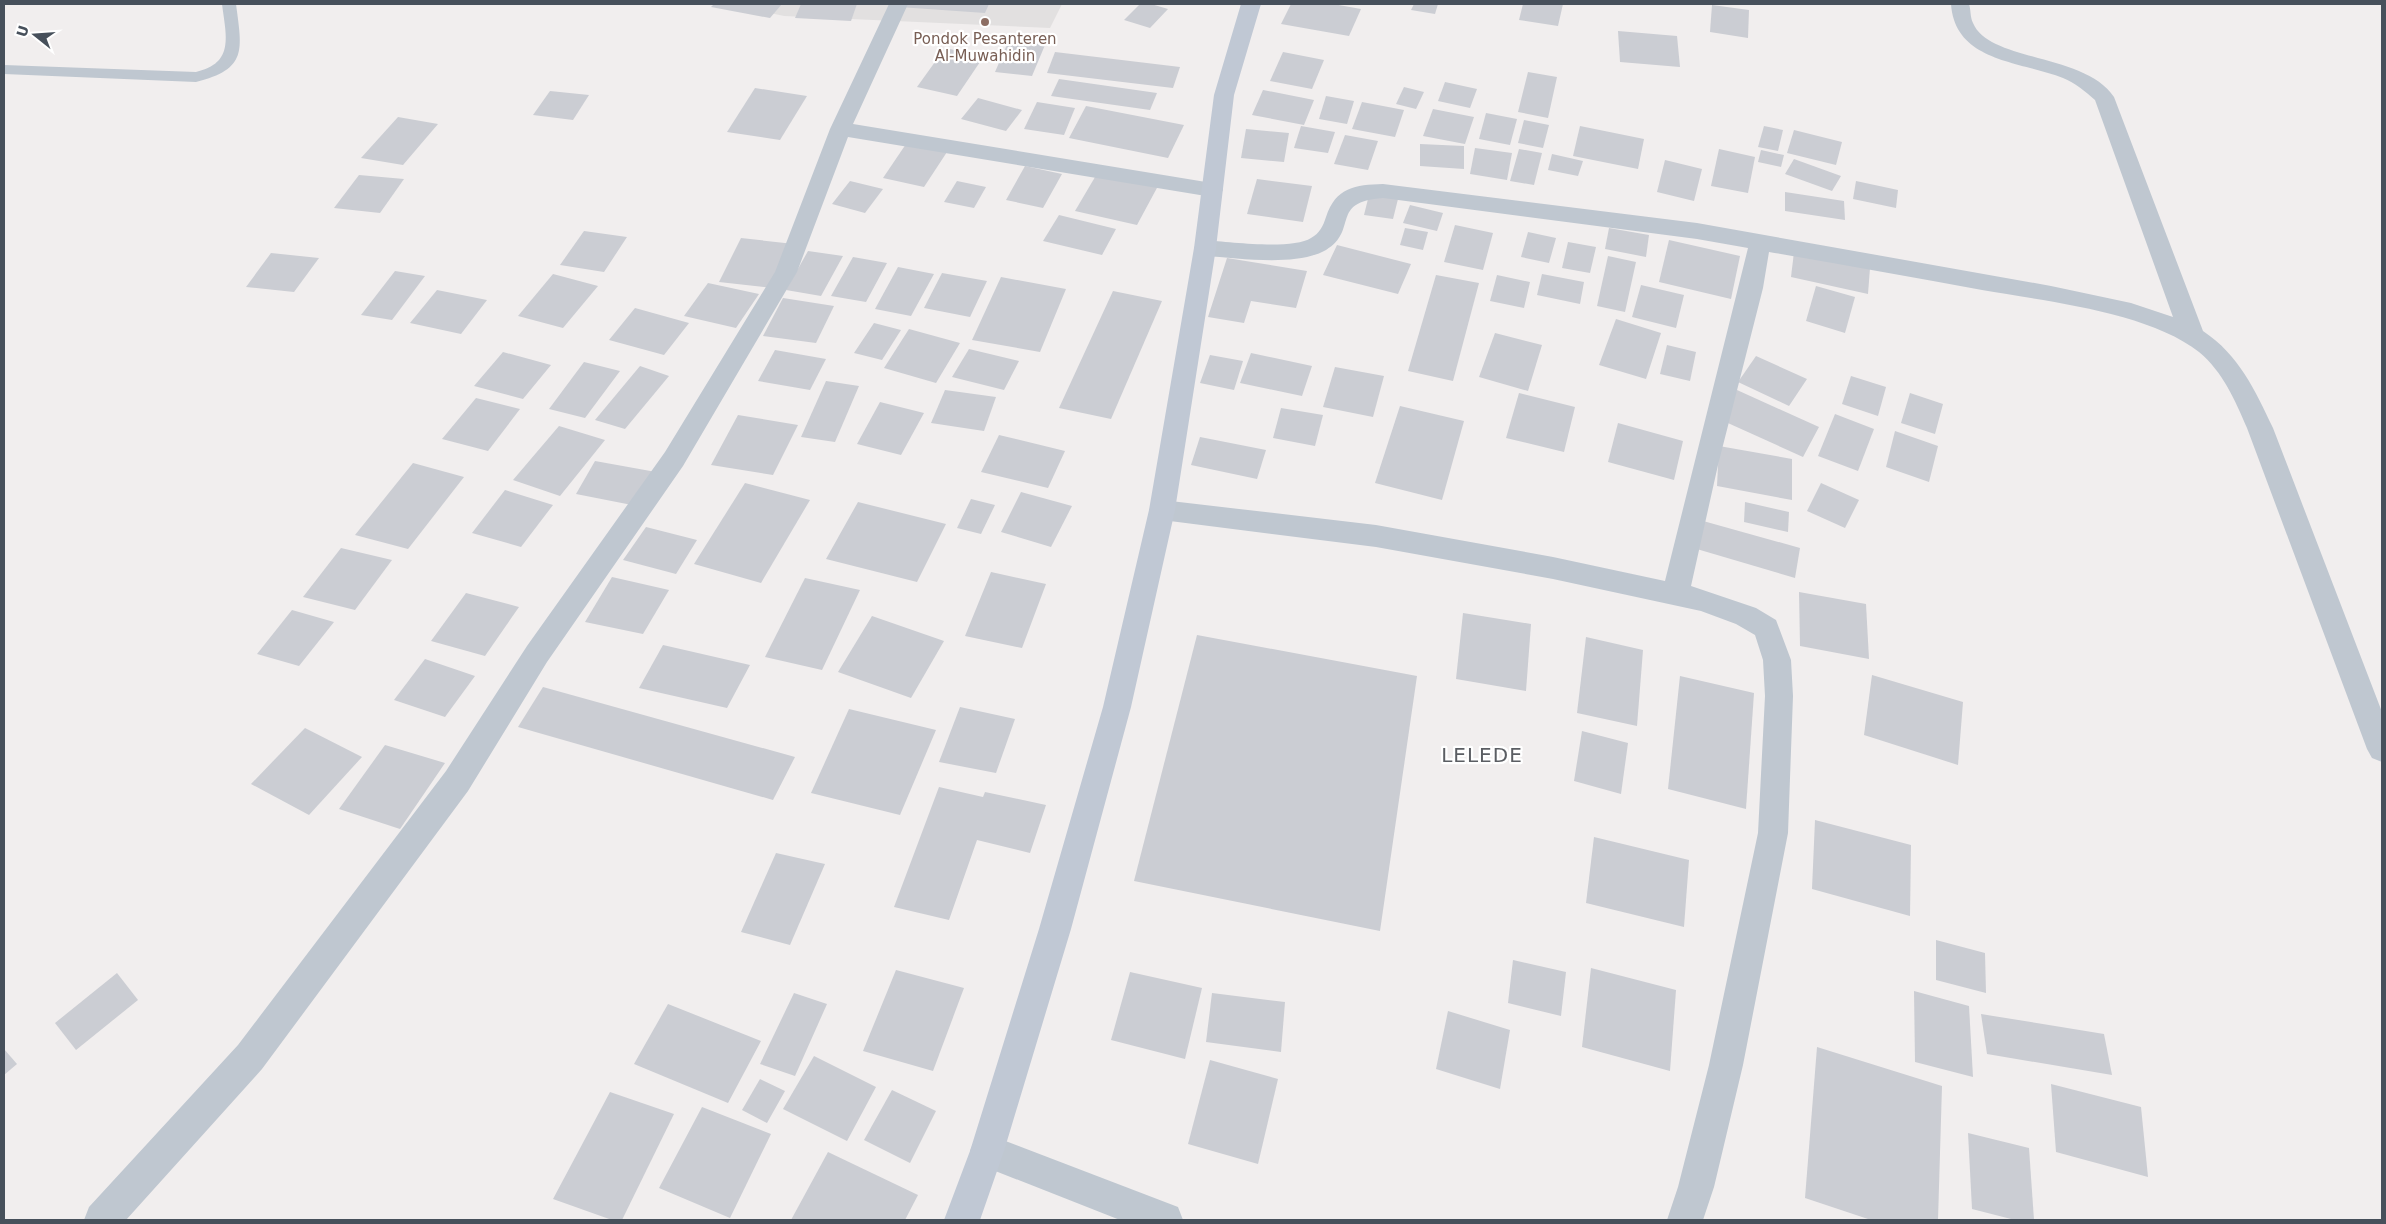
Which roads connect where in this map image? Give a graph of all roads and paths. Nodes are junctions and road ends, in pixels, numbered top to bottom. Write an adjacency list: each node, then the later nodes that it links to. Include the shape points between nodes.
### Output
1 (229, 4): 5 (lane, via 232,53 227,65 208,75)
2 (898, 4): 6 (street)
3 (1252, 4): 7 (main road, via 1224,95)
4 (1960, 4): 10 (street, via 1964,26 1977,41 1996,51 2074,74 2095,86 2104,97)
5 (4, 70)
6 (840, 129): 7 (street); 15 (street, via 786,272 674,459 537,654 457,781 250,1057)
7 (1212, 190): 9 (main road)
8 (1760, 242): 9 (street, via 1697,231 1364,191 1341,204 1328,235 1313,248 1280,251); 10 (street, via 2131,311); 12 (street, via 1704,465)
9 (1205, 248): 11 (main road)
10 (2192, 335): 13 (street, via 2225,363 2241,387 2260,428)
11 (1162, 510): 12 (street, via 1376,536); 14 (main road, via 1117,708 1055,929)
12 (1676, 594): 18 (street, via 1732,610 1766,628 1776,660 1779,696 1773,833 1726,1065)
13 (2382, 750)
14 (986, 1151): 16 (main road); 17 (street)
15 (102, 1220)
16 (962, 1220)
17 (1165, 1220)
18 (1685, 1220)

